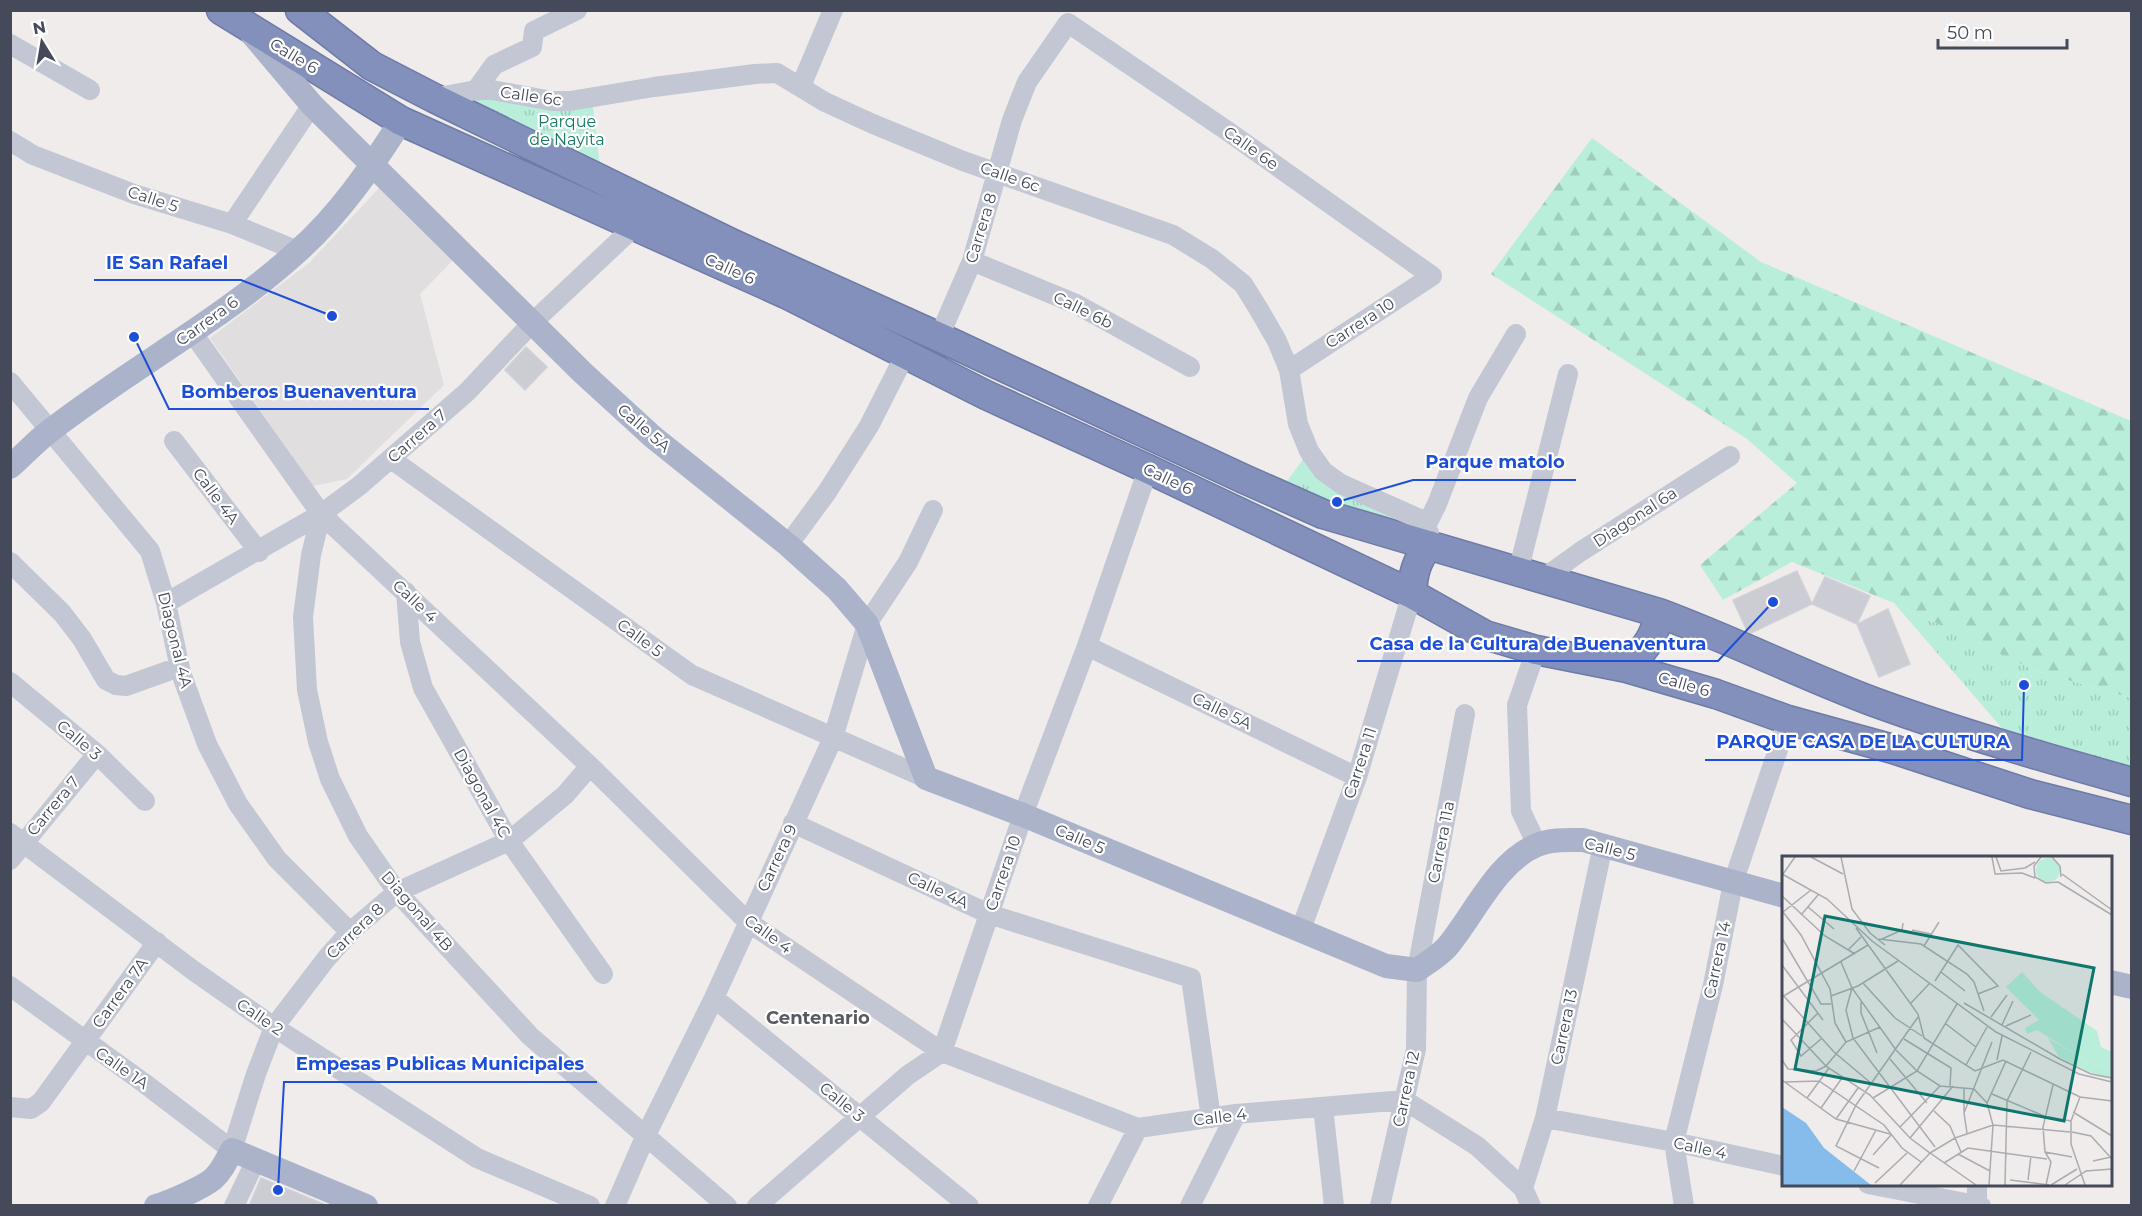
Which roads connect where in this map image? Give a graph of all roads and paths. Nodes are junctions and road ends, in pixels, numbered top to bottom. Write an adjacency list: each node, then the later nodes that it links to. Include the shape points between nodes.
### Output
1 (221, 10): 6 (highway, Calle 6)
2 (300, 10): 11 (highway, Calle 6, via 372,66)
3 (576, 10): 10 (street, via 534,31 532,47 494,65)
4 (833, 10): 8 (street)
5 (1068, 23): 16 (street, Carrera 8, via 1027,82); 21 (street, Calle 6e)
6 (248, 28): 12 (main road, Calle 6); 13 (highway, Calle 6)
7 (10, 44): 9 (street)
8 (801, 86): 10 (street, Calle 6c, via 777,73 570,101); 16 (street, Calle 6c, via 873,124)
9 (90, 90)
10 (476, 90): 11 (street, Calle 6c)
11 (434, 98): 25 (highway, Calle 6, via 733,244)
12 (312, 105): 15 (main road, Calle 5A); 17 (street)
13 (401, 121): 15 (main road, Carrera 6); 18 (highway, Calle 6)
14 (10, 141): 17 (street, Calle 5, via 33,155 101,181)
15 (373, 165): 19 (main road, Carrera 6); 22 (main road, Calle 5A)
16 (998, 173): 20 (street, Carrera 8); 28 (street, Calle 6c, via 1173,235 1212,259 1243,284 1277,341)
17 (232, 225): 19 (street, Calle 5)
18 (635, 226): 22 (street, Carrera 7); 26 (highway, Calle 6, via 786,294)
19 (298, 251): 23 (main road, Carrera 6)
20 (972, 261): 25 (street, Carrera 8); 27 (street, Calle 6b, via 1076,304)
21 (1432, 276): 28 (street, Carrera 10)
22 (532, 323): 34 (street, Carrera 7, via 467,392); 40 (main road, Calle 5A, via 654,437)
23 (192, 332): 31 (main road, Carrera 6); 38 (street, Calle 4)
24 (1516, 334): 39 (street, via 1478,398)
25 (939, 337): 39 (highway, Calle 6, via 1323,514)
26 (905, 355): 36 (highway, Calle 6); 40 (street, via 869,426)
27 (1190, 366)
28 (1289, 370): 39 (street, Calle 6c, via 1298,424 1323,471 1341,484 1422,520)
29 (1568, 374): 43 (street)
30 (10, 382): 31 (street, Diagonal 4A)
31 (50, 431): 35 (main road, Carrera 6); 46 (street, Diagonal 4A, via 150,551)
32 (174, 441): 41 (street, Calle 4A)
33 (1730, 456): 43 (street, Diagonal 6a, via 1580,552)
34 (391, 459): 38 (street, Carrera 7); 56 (street, Calle 5, via 692,675)
35 (10, 467)
36 (1148, 469): 45 (highway, Calle 6); 49 (street, Carrera 10)
37 (933, 510): 48 (street, Carrera 9, via 908,562)
38 (321, 514): 41 (street, Carrera 7); 44 (street, Calle 4); 72 (street, Diagonal 4B, via 303,618 307,690 330,779 358,836)
39 (1427, 536): 43 (highway, Calle 6); 45 (highway, via 1415,568)
40 (788, 545): 48 (main road, Calle 5A, via 837,589)
41 (259, 552): 46 (street, Carrera 7)
42 (10, 562): 51 (street, via 62,613 106,680 126,686)
43 (1529, 576): 47 (highway, Calle 6)
44 (406, 592): 58 (street, Calle 4); 67 (street, Diagonal 4C, via 410,642 423,687)
45 (1412, 594): 50 (highway, Calle 6, via 1485,635); 59 (street, Carrera 11)
46 (166, 603): 51 (street, Diagonal 4A)
47 (1659, 613): 52 (highway, via 1647,646); 61 (highway, Calle 6, via 1873,701 2013,749)
48 (867, 624): 56 (street, Carrera 9); 60 (main road, Calle 5A)
49 (1087, 646): 59 (street, Calle 5A); 63 (street, Carrera 10)
50 (1536, 650): 52 (highway, Calle 6); 68 (street, via 1517,705 1521,811)
51 (179, 667): 77 (street, Diagonal 4A, via 207,744 238,804 277,859)
52 (1626, 668): 55 (highway, Calle 6, via 1716,693)
53 (10, 682): 57 (street, Calle 3)
54 (1465, 714): 79 (street, Carrera 11a)
55 (1788, 720): 64 (highway, Calle 6, via 2030,794); 71 (street, Carrera 14)
56 (833, 738): 60 (street, Calle 5); 65 (street, Carrera 9)
57 (97, 754): 62 (street, Calle 3); 66 (street, Carrera 7)
58 (590, 766): 67 (street, Carrera 8, via 565,795); 75 (street, Calle 4)
59 (1357, 777): 76 (street, Carrera 11)
60 (926, 778): 63 (main road, Calle 5)
61 (2132, 782)
62 (145, 801)
63 (1023, 815): 74 (street, Carrera 10); 76 (main road, Calle 5)
64 (2132, 820)
65 (794, 823): 74 (street, Calle 4A); 75 (street, Carrera 9)
66 (17, 837): 70 (street, Carrera 7); 78 (street, Calle 2)
67 (509, 841): 72 (street, Carrera 8); 80 (street, Diagonal 4C)
68 (1537, 845): 69 (main road, Calle 5, via 1583,840); 79 (main road, Calle 5, via 1512,861 1445,950)
69 (1603, 845): 71 (main road, Calle 5); 94 (street, Carrera 13)
70 (10, 860)
71 (1733, 883): 73 (main road, Calle 5); 97 (street, Carrera 14, via 1713,985)
72 (397, 892): 77 (street, Carrera 8); 96 (street, Diagonal 4B, via 530,1036)
73 (1782, 895)
74 (989, 914): 87 (street, Carrera 10); 93 (street, Calle 4A, via 1191,978)
75 (748, 922): 84 (street, Carrera 9); 87 (street, Calle 4)
76 (1301, 929): 79 (main road, Calle 5, via 1386,966)
77 (350, 932): 85 (street, Carrera 8)
78 (157, 942): 85 (street, Calle 2); 86 (street, Carrera 7A)
79 (1417, 970): 88 (street, Carrera 12, via 1416,1049)
80 (603, 974)
81 (2112, 982): 83 (main road)
82 (10, 986): 86 (street, Calle 1A)
83 (2132, 987)
84 (714, 998): 92 (street, Calle 3); 96 (street, Carrera 9)
85 (274, 1027): 98 (street, Carrera 8); 107 (street, Calle 2, via 477,1158)
86 (85, 1041): 89 (street, Carrera 7A, via 32,1109); 98 (street, Calle 1A)
87 (942, 1052): 92 (street); 95 (street, Calle 4)
88 (1404, 1100): 90 (street, Calle 4); 103 (street, via 1477,1146); 115 (street, Carrera 12)
89 (10, 1107)
90 (1323, 1107): 91 (street, Calle 4); 114 (street)
91 (1236, 1114): 93 (street, Calle 4); 113 (street)
92 (860, 1116): 110 (street); 111 (street, Calle 3)
93 (1212, 1118): 95 (street, Calle 4)
94 (1545, 1118): 97 (street, Calle 4); 103 (street, Carrera 13)
95 (1138, 1128): 112 (street)
96 (645, 1135): 108 (street, Carrera 9); 109 (street)
97 (1674, 1142): 100 (street, Calle 4); 116 (street, Carrera 14)
98 (232, 1150): 99 (main road); 104 (main road, via 212,1180)
99 (256, 1160): 105 (street); 106 (main road)
100 (1782, 1166)
101 (1873, 1186): 117 (street)
102 (1977, 1186): 117 (street)
103 (1527, 1197)
104 (156, 1206)
105 (234, 1206)
106 (366, 1206)
107 (590, 1206)
108 (615, 1206)
109 (727, 1206)
110 (757, 1206)
111 (969, 1206)
112 (1098, 1206)
113 (1191, 1206)
114 (1334, 1206)
115 (1380, 1206)
116 (1684, 1206)
117 (1978, 1206)

